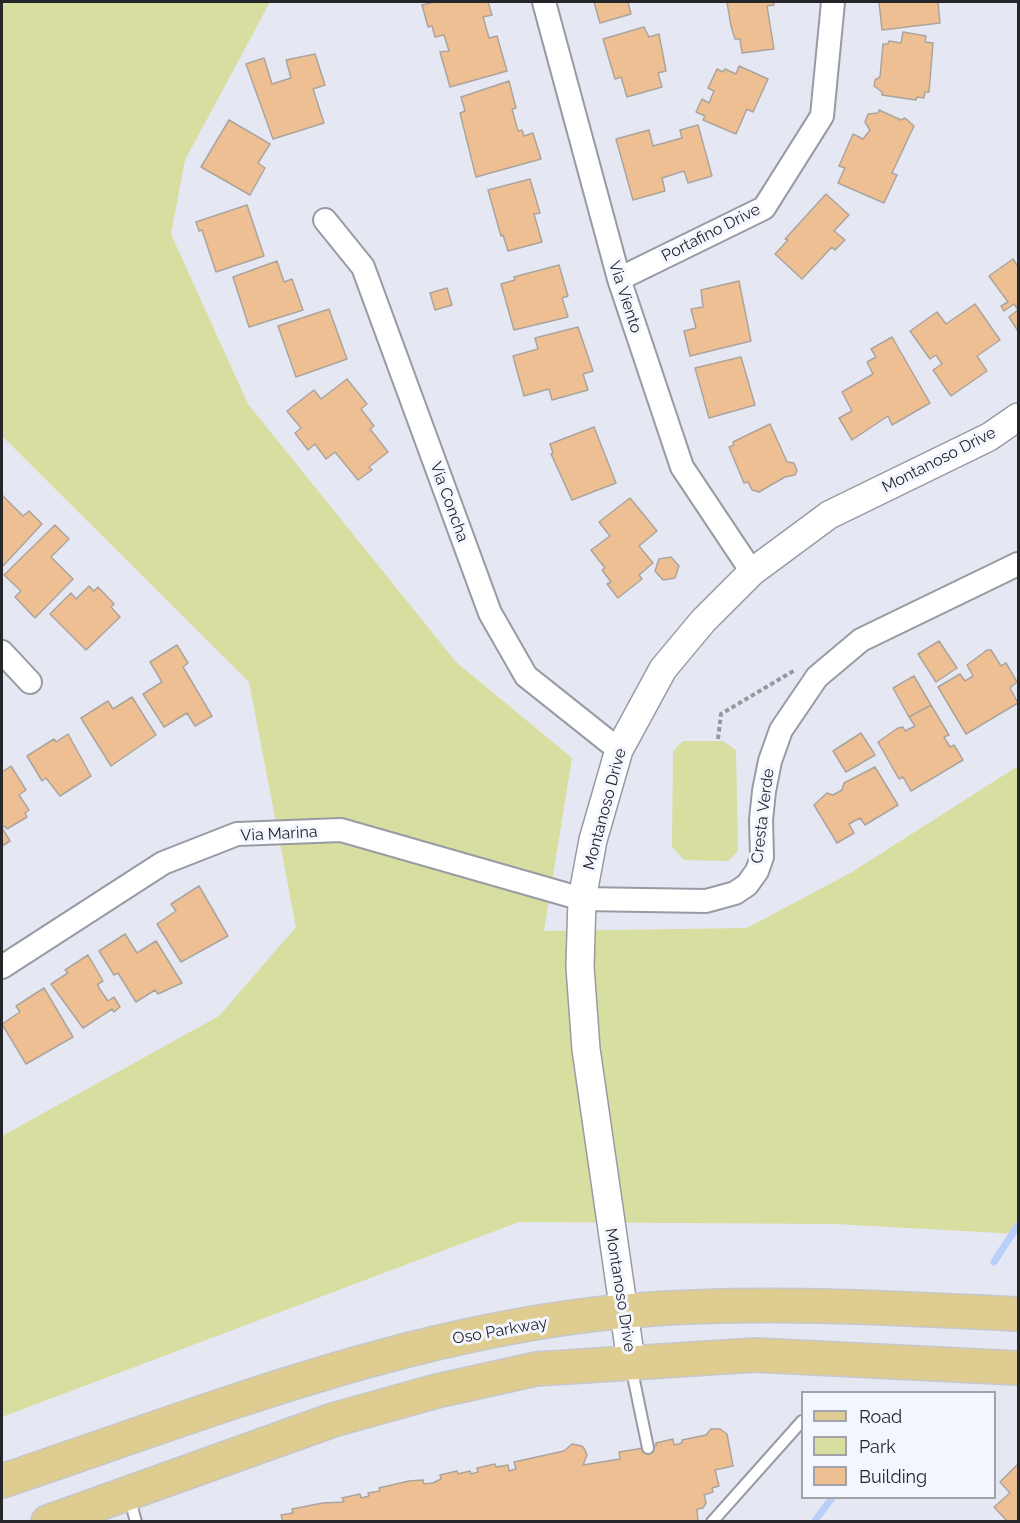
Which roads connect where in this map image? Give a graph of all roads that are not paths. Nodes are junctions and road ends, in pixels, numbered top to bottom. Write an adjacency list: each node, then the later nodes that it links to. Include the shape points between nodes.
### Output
1 (544, 2): 4 (street, Via Viento)
2 (833, 2): 4 (street, Portafino Drive, via 822,116 764,208)
3 (325, 220): 10 (street, Via Concha, via 363,267 490,613 525,676)
4 (618, 279): 7 (street, Via Viento, via 682,467)
5 (1018, 417): 7 (street, Montanoso Drive, via 989,437 829,515)
6 (1018, 564): 11 (street, Cresta Verde, via 861,640 813,682 781,730 770,761 761,820 762,857 747,885 735,893 706,901)
7 (752, 572): 10 (street, Montanoso Drive, via 663,669)
8 (2, 652): 9 (street)
9 (30, 682)
10 (619, 750): 11 (street, Montanoso Drive, via 593,840)
11 (582, 899): 12 (street, Via Marina, via 341,830 237,834 163,862); 13 (street, Montanoso Drive, via 580,967 586,1049)
12 (2, 967)
13 (625, 1311): 14 (main road, Oso Parkway, via 693,1306 839,1306); 15 (street, Montanoso Drive); 19 (main road, Oso Parkway, via 448,1340 378,1359)
14 (1018, 1314)
15 (630, 1361): 16 (main road, via 755,1355); 18 (lane); 20 (main road, via 536,1369 437,1390 333,1420)
16 (1018, 1368)
17 (801, 1421): 22 (lane)
18 (648, 1448)
19 (2, 1481)
20 (132, 1507): 21 (main road)
21 (48, 1521)
22 (712, 1521)

